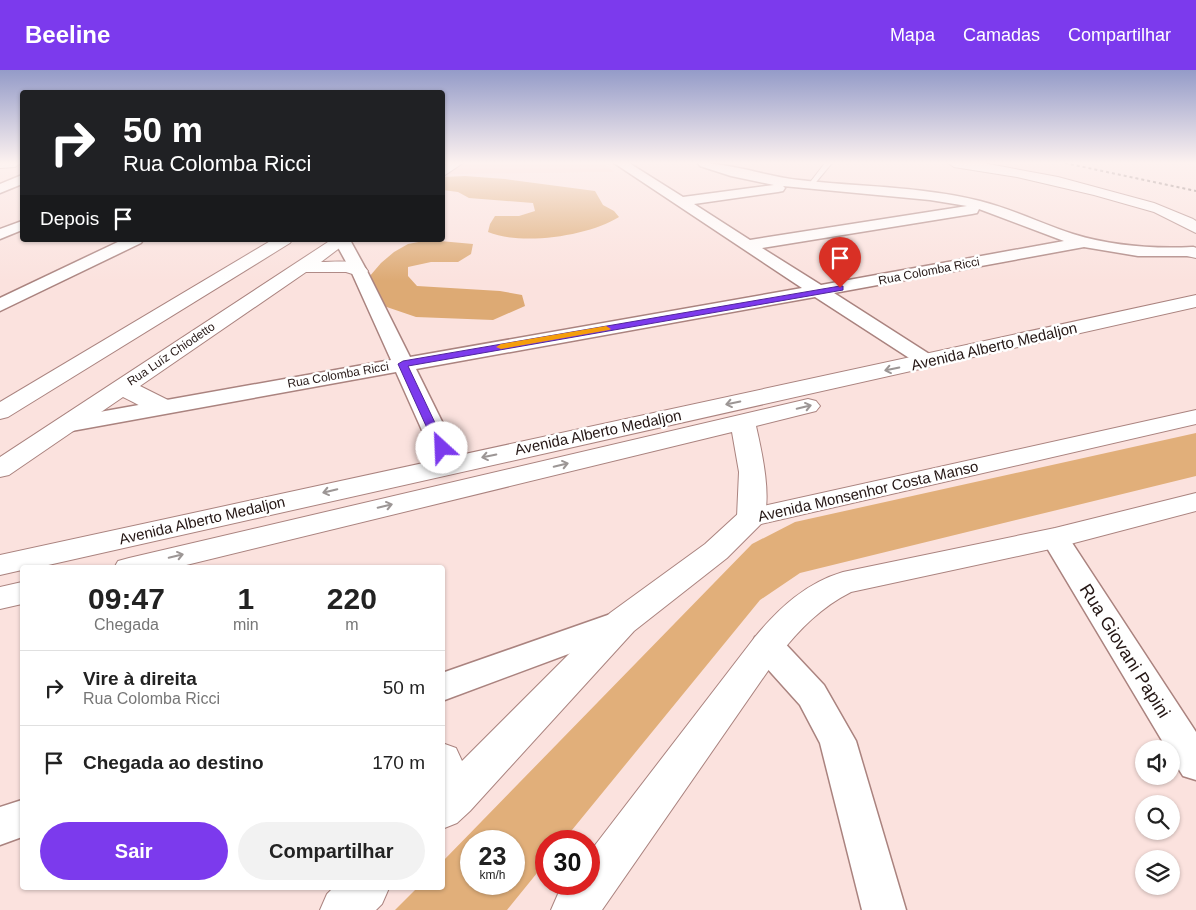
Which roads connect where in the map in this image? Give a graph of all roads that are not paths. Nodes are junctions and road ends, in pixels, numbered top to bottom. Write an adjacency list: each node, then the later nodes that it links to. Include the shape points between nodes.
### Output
1 (680, 202): 13 (street)
2 (964, 202): 4 (street)
3 (1135, 202): 6 (street, via 1161,210)
4 (988, 207): 12 (street); 13 (street)
5 (20, 226): 7 (street)
6 (1196, 228)
7 (0, 234)
8 (131, 242): 19 (street)
9 (281, 242): 25 (street)
10 (339, 242): 15 (street, Rua Luíz Chiodetto)
11 (343, 242): 16 (street)
12 (1084, 242): 14 (street, via 1164,254); 17 (street, Rua Colomba Ricci)
13 (748, 245): 17 (street)
14 (1195, 252)
15 (302, 267): 16 (street, via 348,267); 23 (street, Rua Luíz Chiodetto)
16 (359, 271): 22 (street)
17 (822, 292): 21 (street); 22 (street, Rua Colomba Ricci)
18 (1196, 301): 21 (street, Avenida Alberto Medaljon)
19 (0, 305)
20 (1196, 316): 27 (street, Avenida Alberto Medaljon, one-way to 20)
21 (927, 361): 29 (street, Avenida Alberto Medaljon, one-way to 29)
22 (403, 364): 24 (street, Rua Colomba Ricci); 29 (street)
23 (127, 383): 24 (street, via 131,392); 28 (street, Rua Luíz Chiodetto)
24 (164, 408): 28 (street, Rua Colomba Ricci)
25 (0, 412)
26 (1196, 417): 32 (street, Avenida Monsenhor Costa Manso)
27 (743, 421): 32 (street, via 752,472); 35 (street, Avenida Alberto Medaljon, one-way to 27)
28 (66, 425): 30 (street, Rua Luíz Chiodetto)
29 (450, 464): 34 (street, Avenida Alberto Medaljon, one-way to 34)
30 (0, 469)
31 (1196, 502): 33 (street)
32 (751, 517): 38 (street, Avenida Monsenhor Costa Manso, via 716,551)
33 (1055, 538): 39 (street, via 843,583 806,604); 41 (street, Rua Giovani Papini)
34 (0, 565)
35 (142, 565)
36 (20, 593): 37 (street)
37 (0, 598)
38 (622, 622): 40 (street); 43 (street, Avenida Monsenhor Costa Manso)
39 (767, 646): 48 (street); 49 (street, via 812,695 838,741)
40 (445, 686)
41 (1196, 764)
42 (445, 779): 43 (street)
43 (449, 804)
44 (20, 821): 45 (street)
45 (0, 826)
46 (364, 890): 47 (street)
47 (343, 910)
48 (574, 910)
49 (884, 910)

